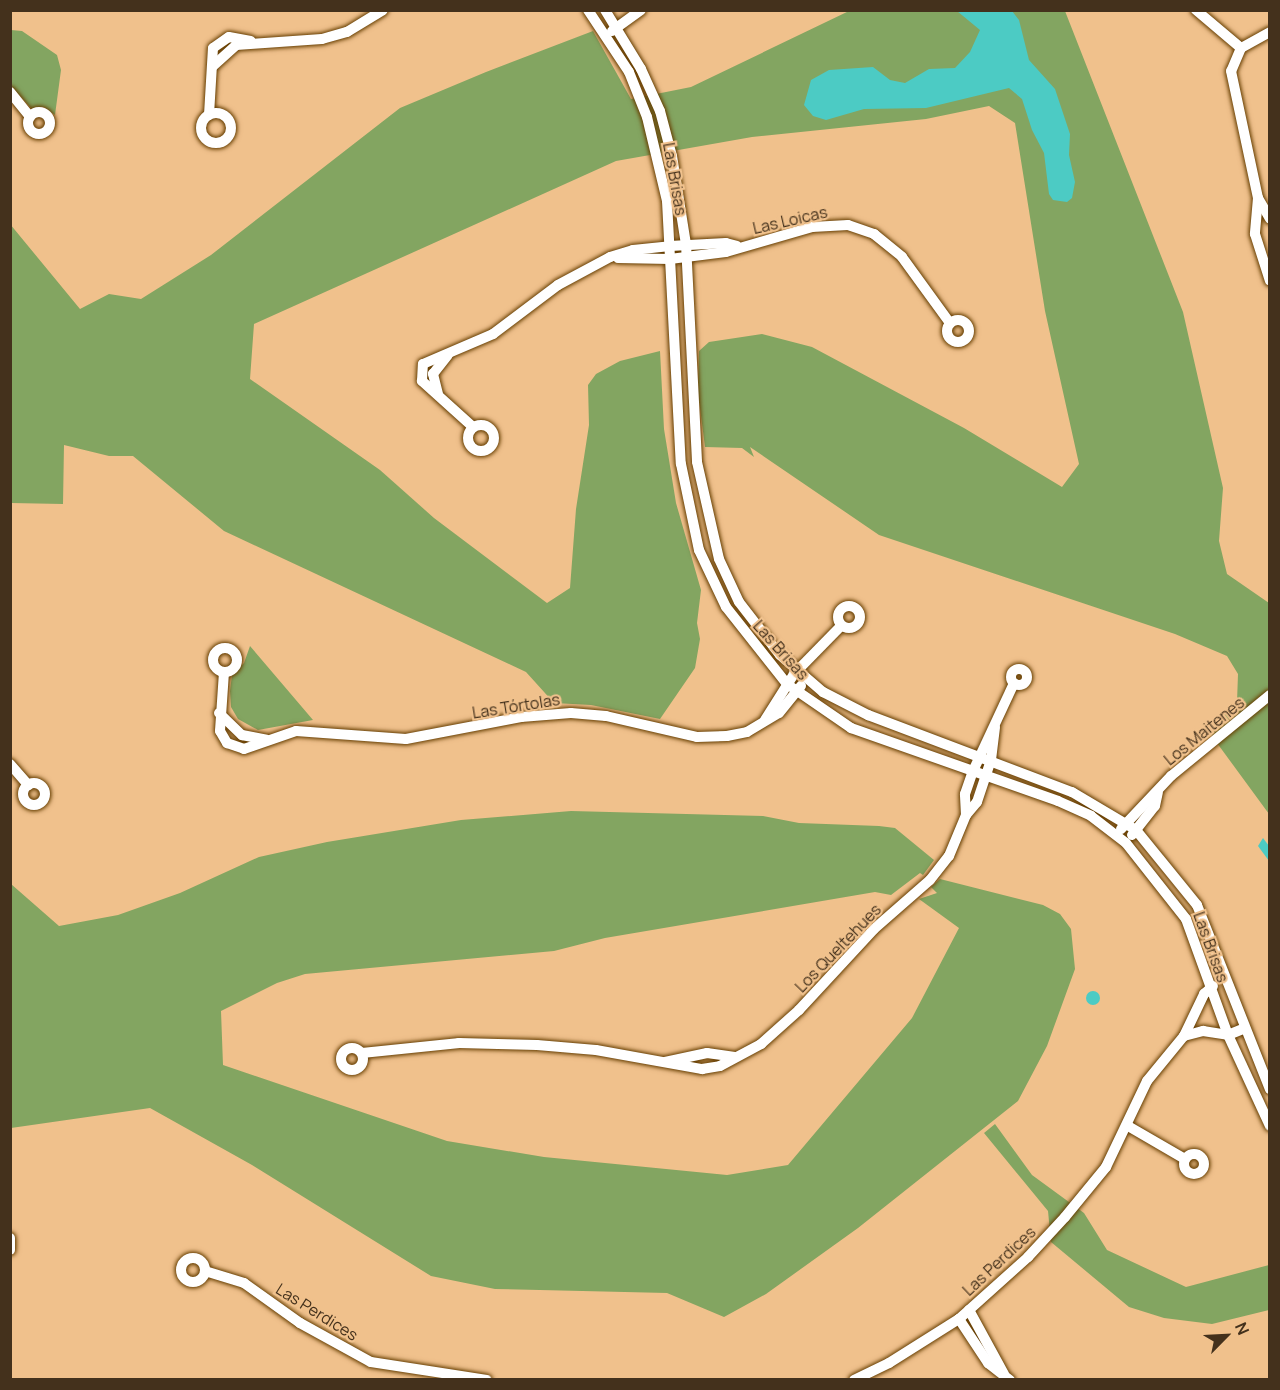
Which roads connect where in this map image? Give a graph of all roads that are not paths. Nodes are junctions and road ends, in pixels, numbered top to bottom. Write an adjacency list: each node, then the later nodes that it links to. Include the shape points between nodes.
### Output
1 (383, 10): 12 (street, via 347,32 322,39 236,45 213,66)
2 (588, 10): 6 (street, Las Brisas)
3 (641, 10): 7 (street)
4 (1196, 10): 10 (street)
5 (609, 12): 6 (street); 7 (street, Las Brisas)
6 (597, 21): 9 (street, Las Brisas)
7 (617, 27): 9 (street); 16 (street, Las Brisas, via 641,69 663,122)
8 (1269, 32): 10 (street)
9 (606, 35): 17 (street, Las Brisas, via 628,72 647,117 667,201)
10 (1241, 48): 14 (street, via 1231,71)
11 (10, 92): 13 (street)
12 (209, 115)
13 (30, 117)
14 (1258, 198): 15 (street); 22 (street, via 1255,234)
15 (1269, 219)
16 (686, 244): 17 (street, Las Loicas); 18 (street, Las Loicas); 20 (street, Las Brisas)
17 (670, 246): 19 (street, Las Loicas); 21 (street, Las Brisas)
18 (737, 246): 20 (street, Las Loicas, via 726,252); 23 (street, Las Loicas, via 812,227 858,227 874,234 902,257)
19 (610, 257): 21 (street, Las Loicas); 24 (street, Las Loicas, via 558,285 493,334 450,353 434,374 438,394)
20 (687, 258): 21 (street, Las Loicas); 25 (street, Las Brisas)
21 (670, 259): 26 (street, Las Brisas)
22 (1269, 281)
23 (951, 323)
24 (473, 427)
25 (697, 462): 26 (street); 29 (street, Las Brisas, via 719,559 739,602 762,635)
26 (681, 464): 31 (street, Las Brisas, via 699,550 713,582 747,637)
27 (841, 626): 29 (street, Las Tórtolas)
28 (224, 672): 34 (street, Las Tórtolas, via 219,713 242,735 267,740 308,730 375,739 415,739 556,714 606,716 697,736 734,735)
29 (801, 674): 31 (street, Las Tórtolas); 32 (street, Las Tórtolas); 36 (street, Las Brisas, via 868,715)
30 (1014, 683): 35 (street, Los Queltehues)
31 (787, 684): 32 (street, Las Brisas); 34 (street, Las Tórtolas)
32 (797, 691): 34 (street, Las Tórtolas, via 779,713); 39 (street, Las Brisas, via 851,728)
33 (1269, 695): 42 (street, Los Maitenes)
34 (765, 720)
35 (995, 727): 36 (street, Los Queltehues); 37 (street, Los Queltehues)
36 (979, 755): 37 (street, Las Brisas); 39 (street, Los Queltehues)
37 (991, 760): 40 (street, Los Queltehues); 44 (street, Las Brisas, via 1094,802)
38 (10, 764): 41 (street)
39 (973, 771): 40 (street, Las Brisas); 43 (street, Los Queltehues, via 966,794)
40 (986, 775): 43 (street, Los Queltehues); 46 (street, Las Brisas, via 1091,816)
41 (28, 785)
42 (1158, 792): 44 (street, Los Maitenes); 45 (street, Los Maitenes, via 1155,806)
43 (966, 815): 53 (street, Los Queltehues, via 953,849 930,880 853,949 785,1024 761,1044 720,1066 702,1069 586,1049 508,1044 418,1046)
44 (1125, 822): 45 (street, Las Brisas); 46 (street, Los Maitenes)
45 (1136, 830): 47 (street, Los Maitenes); 48 (street, Las Brisas, via 1197,905)
46 (1117, 835): 47 (street, Las Brisas)
47 (1126, 843): 49 (street, Las Brisas, via 1186,919)
48 (1225, 981): 49 (street); 50 (street, Las Brisas)
49 (1210, 987): 51 (street, Las Brisas); 52 (street, Las Perdices)
50 (1243, 1029): 51 (street); 54 (street, Las Brisas)
51 (1228, 1035): 52 (street, via 1203,1031); 56 (street, Las Brisas)
52 (1184, 1036): 55 (street, Las Perdices, via 1147,1081)
53 (362, 1053)
54 (1269, 1089)
55 (1128, 1126): 57 (street); 61 (street, Las Perdices, via 1106,1167 1074,1207 1028,1257)
56 (1269, 1126)
57 (1185, 1159)
58 (10, 1238): 59 (street)
59 (10, 1250)
60 (205, 1270): 64 (street, Las Perdices, via 244,1283 300,1323 371,1362)
61 (969, 1310): 62 (street, Las Perdices); 63 (street)
62 (959, 1319): 63 (street, via 987,1364); 65 (street, Las Perdices)
63 (1007, 1377)
64 (487, 1380)
65 (854, 1380)

